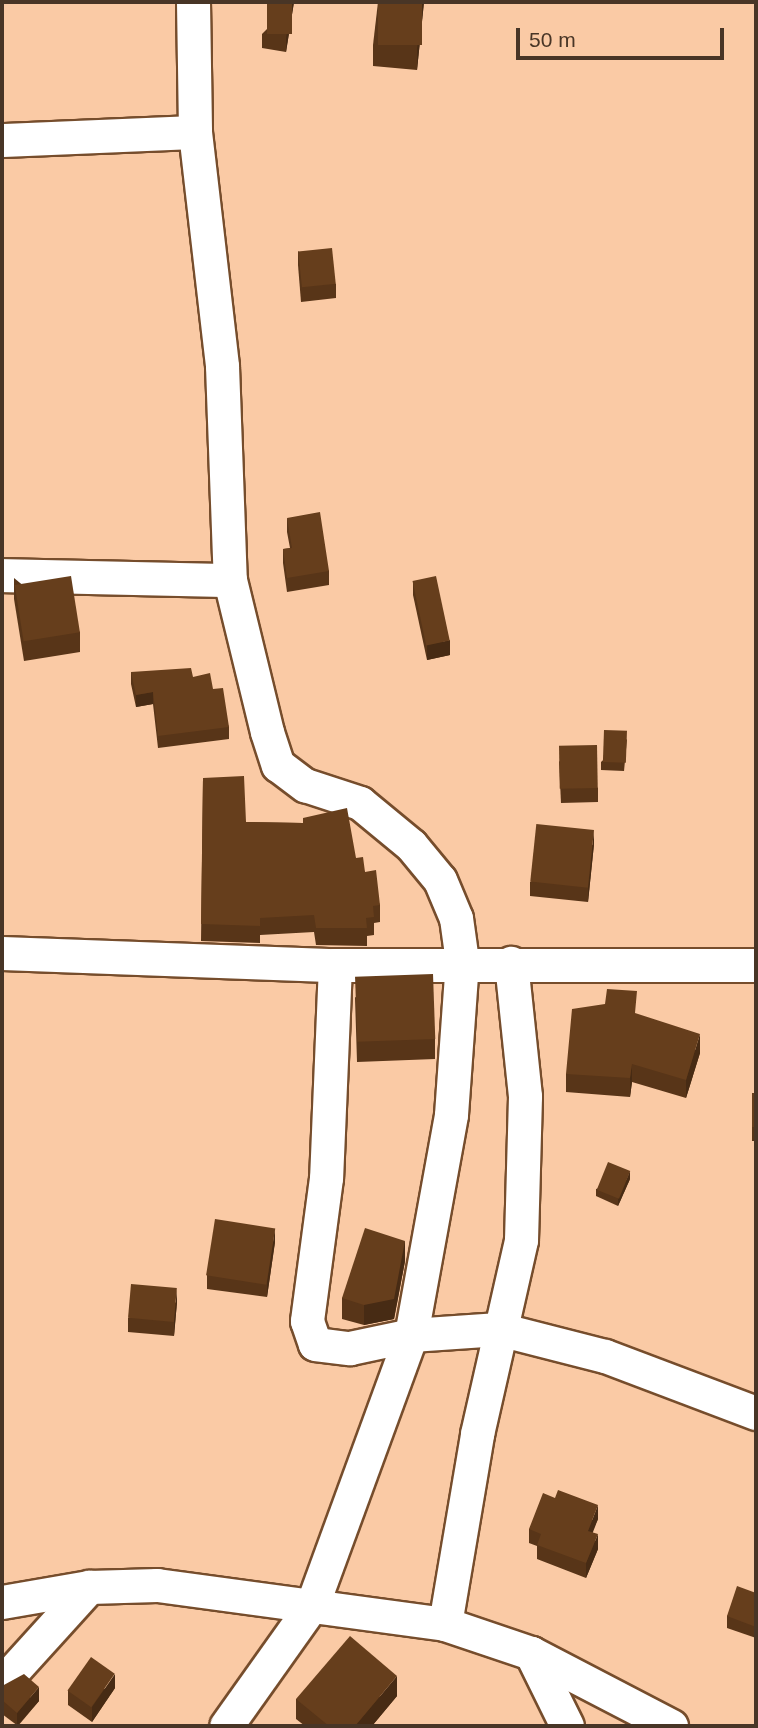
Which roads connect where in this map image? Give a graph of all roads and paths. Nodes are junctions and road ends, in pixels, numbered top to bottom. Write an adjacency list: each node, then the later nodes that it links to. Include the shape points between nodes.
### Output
1 (193, 2): 2 (street)
2 (195, 132): 3 (street); 5 (street, via 222,366)
3 (2, 140)
4 (2, 575): 5 (street)
5 (230, 580): 7 (street, via 278,765 305,785 360,803 411,845 440,880 456,918)
6 (2, 953): 9 (street)
7 (462, 961): 8 (street); 9 (street); 12 (street, via 451,1115)
8 (511, 963): 10 (street); 11 (street, via 526,1164 521,1240)
9 (335, 965): 12 (street, via 336,1052 309,1335 315,1344 350,1348)
10 (756, 965)
11 (499, 1329): 12 (street); 13 (street, via 605,1356); 17 (street)
12 (411, 1335): 16 (street)
13 (756, 1413)
14 (89, 1587): 15 (street); 16 (street, via 156,1585); 19 (street)
15 (2, 1602)
16 (312, 1605): 17 (street); 21 (street, via 281,1657)
17 (444, 1624): 18 (street)
18 (531, 1653): 20 (street); 22 (street)
19 (2, 1683)
20 (613, 1712): 23 (street)
21 (226, 1726)
22 (566, 1726)
23 (671, 1726)

